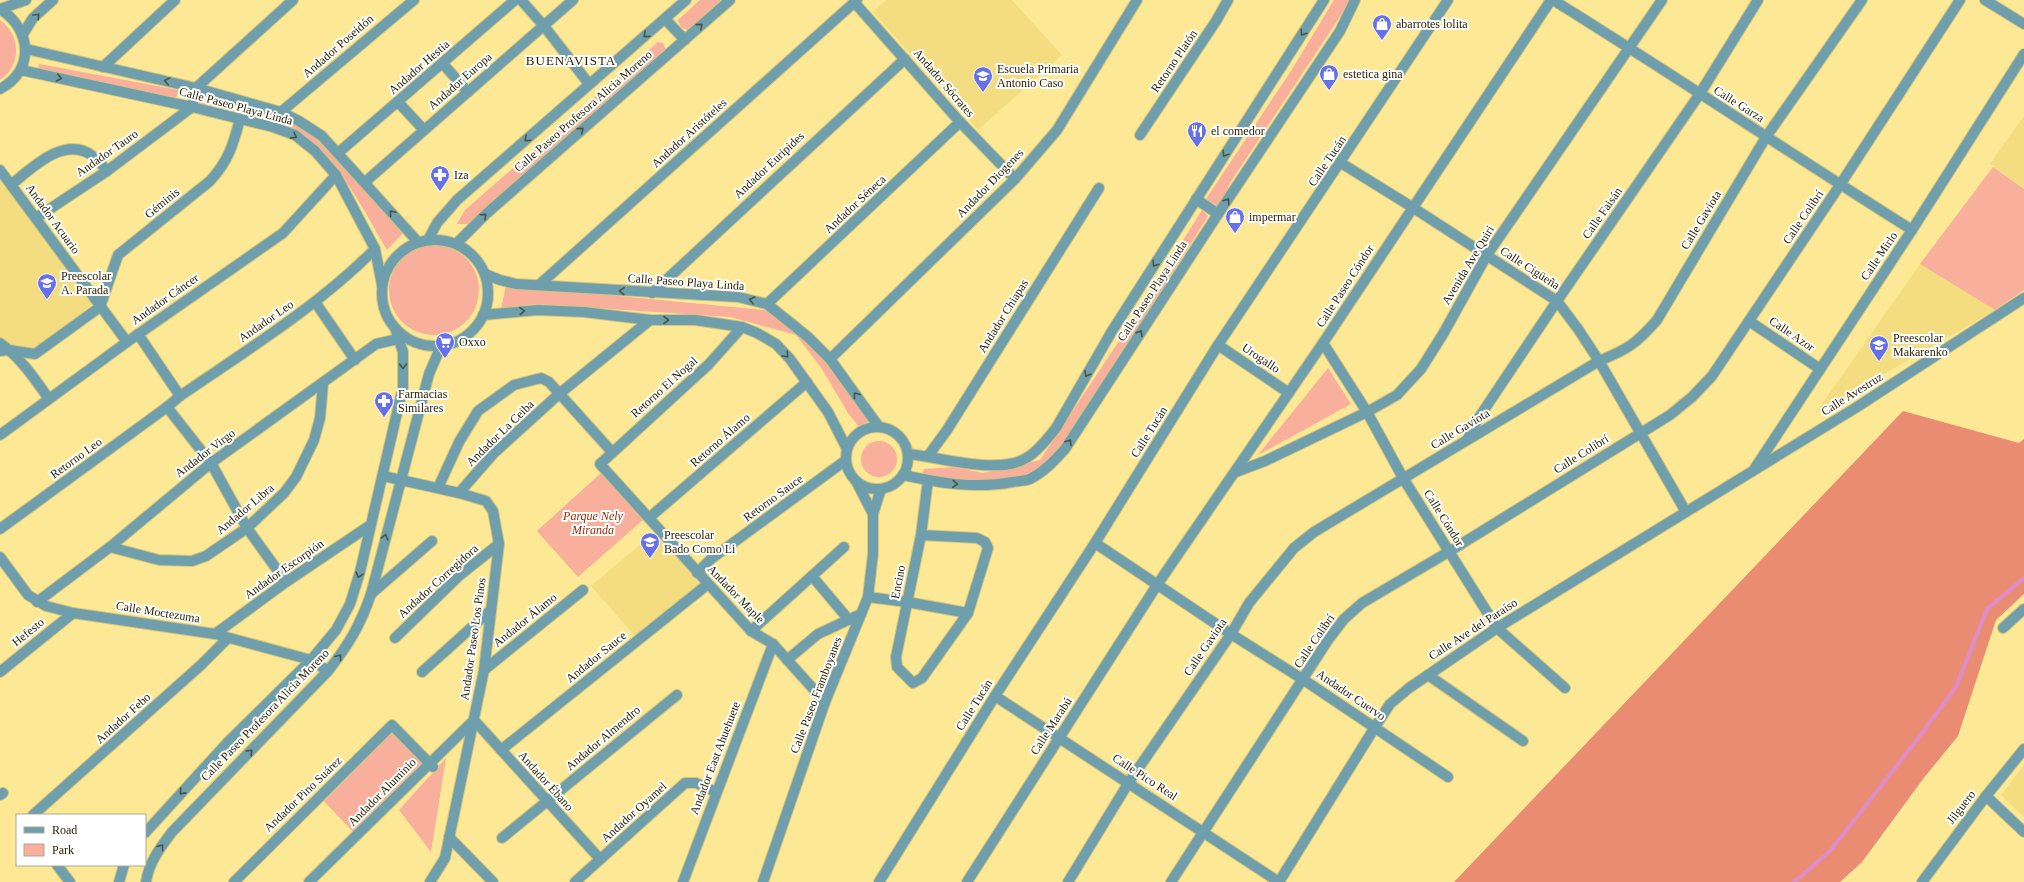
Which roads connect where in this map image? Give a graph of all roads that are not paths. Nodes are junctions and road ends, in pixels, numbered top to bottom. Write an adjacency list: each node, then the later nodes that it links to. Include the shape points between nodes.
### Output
1 (23, 0): 23 (street)
2 (53, 0): 27 (street, one-way to 2, via 33,18)
3 (175, 0): 34 (street)
4 (293, 0): 37 (street)
5 (414, 0): 43 (street, Andador Poseidón)
6 (516, 0): 33 (street, Andador Hestia)
7 (521, 0): 26 (street)
8 (573, 0): 26 (street, Andador Europa)
9 (686, 0): 24 (street, Calle Paseo Profesora Alicia Moreno)
10 (730, 0): 28 (street, Calle Paseo Profesora Alicia Moreno, one-way to 10)
11 (1137, 0): 54 (street, Andador Diogenes, via 1057,130)
12 (1228, 0): 47 (street, Retorno Platón)
13 (1324, 0): 59 (street, Calle Paseo Playa Linda, one-way to 59)
14 (1355, 0): 61 (street, Calle Paseo Playa Linda, one-way to 14, via 1340,31)
15 (1448, 0): 50 (street, Calle Tucán)
16 (1552, 0): 29 (street, Calle Garza); 60 (street, Calle Paseo Cóndor)
17 (1662, 0): 29 (street, Avenida Ave Quiri)
18 (1758, 0): 40 (street, Calle Faisán)
19 (1862, 0): 48 (street, Calle Gaviota)
20 (1960, 0): 57 (street, Calle Colibrí)
21 (1985, 0): 25 (street)
22 (851, 2): 32 (street, Andador Sócrates); 70 (street, Andador Aristóteles)
23 (0, 9): 27 (street, via 14,19)
24 (665, 19): 28 (street); 36 (street, Calle Paseo Profesora Alicia Moreno, one-way to 36)
25 (2024, 24)
26 (544, 26): 36 (street); 39 (street, Andador Europa)
27 (23, 34): 30 (street)
28 (685, 40): 65 (street, Calle Paseo Profesora Alicia Moreno, one-way to 28, via 486,214)
29 (1630, 48): 40 (street, Calle Garza); 67 (street, Avenida Ave Quiri)
30 (26, 49): 34 (street, Calle Paseo Playa Linda); 35 (street)
31 (2024, 54): 63 (street, Calle Mirlo)
32 (905, 59): 45 (street, Andador Sócrates); 71 (street, Andador Euripides)
33 (443, 64): 39 (street); 41 (street, Andador Hestia)
34 (103, 67): 37 (street, Calle Paseo Playa Linda, one-way to 34)
35 (21, 70): 38 (street, via 13,81); 42 (street, Calle Paseo Playa Linda, one-way to 42)
36 (589, 84): 64 (street, Calle Paseo Profesora Alicia Moreno, one-way to 64, via 457,200)
37 (196, 88): 42 (street); 43 (street, Calle Paseo Playa Linda)
38 (0, 89)
39 (468, 92): 46 (street, Andador Europa)
40 (1699, 95): 48 (street, Calle Garza); 73 (street, Calle Faisán)
41 (398, 102): 46 (street); 49 (street, Andador Hestia)
42 (192, 107): 44 (street, Calle Paseo Playa Linda); 52 (street, Andador Tauro)
43 (281, 112): 49 (street, Calle Paseo Playa Linda, via 322,136)
44 (240, 119): 53 (street, Calle Paseo Playa Linda, one-way to 53, via 295,135 315,150); 76 (street, Géminis, via 232,148 210,181 118,254)
45 (960, 122): 54 (street, Andador Sócrates); 75 (street, Andador Séneca)
46 (424, 130): 55 (street, Andador Europa)
47 (1140, 135)
48 (1766, 137): 57 (street, Calle Garza); 92 (street, Calle Gaviota, via 1657,320 1639,340)
49 (338, 153): 55 (street, Calle Paseo Playa Linda)
50 (1341, 163): 60 (street, Calle Cigüeña); 87 (street, Calle Tucán)
51 (0, 170): 56 (street, Andador Acuario)
52 (107, 171): 56 (street, via 93,156 63,149 41,161); 62 (street, Andador Tauro)
53 (336, 175): 66 (street, Calle Paseo Playa Linda); 82 (street, Andador Cáncer, via 283,233)
54 (1015, 179): 90 (street, Andador Diogenes)
55 (365, 182): 64 (street, Calle Paseo Playa Linda, one-way to 55)
56 (12, 184): 62 (street, Andador Acuario)
57 (1840, 185): 63 (street, Calle Garza); 79 (street, Calle Colibrí)
58 (1099, 188): 109 (street, Andador Chiapas, via 947,430)
59 (1196, 199): 61 (street); 109 (street, Calle Paseo Playa Linda, one-way to 109, via 1112,331 1056,428 1036,449 1023,460 1001,466 964,463)
60 (1412, 207): 67 (street, Calle Cigüeña); 86 (street, Calle Paseo Cóndor)
61 (1218, 214): 119 (street, Calle Paseo Playa Linda, one-way to 61, via 976,485 1003,484 1028,480 1050,466 1064,449)
62 (36, 218): 76 (street, Andador Acuario)
63 (1912, 230): 93 (street, Calle Mirlo)
64 (423, 241): 65 (street, via 442,240); 69 (street, via 401,251 388,267)
65 (456, 244): 68 (street, via 478,261)
66 (375, 249): 69 (street, Calle Paseo Playa Linda); 74 (street, Andador Leo, via 352,272)
67 (1487, 256): 73 (street, Calle Cigüeña); 101 (street, Avenida Ave Quiri, via 1421,369 1397,395)
68 (484, 274): 70 (street, Calle Paseo Playa Linda, via 516,284); 77 (street, via 488,287)
69 (382, 285): 81 (street, via 382,301)
70 (539, 286): 71 (street, Calle Paseo Playa Linda, one-way to 70)
71 (652, 293): 75 (street, Calle Paseo Playa Linda, one-way to 71, via 738,297)
72 (2024, 298): 113 (street, Calle Avestruz)
73 (1557, 301): 92 (street, Calle Cigüeña); 105 (street, Calle Faisán, via 1478,419)
74 (315, 302): 91 (street); 98 (street, Andador Leo)
75 (767, 304): 90 (street, Calle Paseo Playa Linda, via 803,332)
76 (100, 307): 84 (street, Andador Acuario); 89 (street, via 35,354)
77 (484, 314): 78 (street, one-way to 78, via 538,310 584,312); 88 (street, via 466,336)
78 (650, 320): 80 (street, one-way to 80, via 695,320); 97 (street, Andador La Ceiba)
79 (1749, 321): 93 (street, Calle Azor); 103 (street, Calle Colibrí, via 1712,376 1692,397 1670,415)
80 (742, 327): 94 (street, one-way to 94, via 776,344); 107 (street, Retorno El Nogal, via 709,364)
81 (395, 328): 83 (street, Calle Paseo Profesora Alicia Moreno); 88 (street, via 409,339 424,345)
82 (138, 334): 84 (street, Andador Cáncer); 98 (street)
83 (398, 339): 91 (street, Andador Virgo, via 376,344); 116 (street, Calle Paseo Profesora Alicia Moreno, one-way to 116, via 403,352 403,387)
84 (127, 342): 99 (street, Andador Cáncer)
85 (0, 343): 89 (street)
86 (1323, 344): 96 (street, Calle Paseo Cóndor); 101 (street, Calle Cóndor)
87 (1218, 345): 96 (street, Urogallo); 132 (street, Calle Tucán)
88 (441, 346): 118 (street, Calle Paseo Profesora Alicia Moreno, via 429,374)
89 (5, 350): 99 (street, via 35,378)
90 (830, 358): 102 (street, Calle Paseo Playa Linda, one-way to 90)
91 (355, 360): 95 (street, Andador Virgo)
92 (1599, 361): 103 (street, Calle Cigüeña); 105 (street, Calle Gaviota)
93 (1820, 369): 113 (street, Calle Mirlo)
94 (807, 382): 106 (street, via 828,412); 126 (street, Retorno Álamo)
95 (323, 384): 111 (street, Andador Virgo); 128 (street, Andador Libra, via 320,418 314,440 296,476 284,493)
96 (1289, 393): 114 (street, Calle Paseo Cóndor)
97 (559, 394): 107 (street); 121 (street, via 549,382 541,378 514,385 478,411 459,442); 123 (street, Andador La Ceiba, via 494,453)
98 (180, 396): 100 (street, Andador Leo)
99 (49, 399): 104 (street, Andador Cáncer)
100 (167, 407): 111 (street); 129 (street, Retorno Leo)
101 (1367, 412): 114 (street, Avenida Ave Quiri, via 1265,461); 117 (street, Calle Cóndor)
102 (879, 427): 106 (street, via 859,432); 108 (street, via 893,431 903,441)
103 (1641, 432): 124 (street, Calle Cigüeña); 136 (street, Calle Colibrí)
104 (0, 435)
105 (1467, 440): 117 (street, Calle Gaviota)
106 (847, 449): 110 (street)
107 (612, 452): 112 (street, Retorno El Nogal)
108 (908, 454): 109 (street, Calle Paseo Playa Linda); 115 (street)
109 (928, 456)
110 (846, 460): 120 (street, via 849,472); 138 (street, Retorno Sauce, via 712,559)
111 (211, 463): 128 (street); 134 (street, Andador Virgo)
112 (600, 464): 126 (street, Andador Maple)
113 (1753, 471): 124 (street, Calle Ave del Paraíso)
114 (1236, 472): 142 (street, Calle Paseo Cóndor)
115 (903, 475): 119 (street, Calle Paseo Playa Linda); 122 (street, via 894,484)
116 (383, 476): 118 (street, Andador Paseo Los Pinos); 127 (street, Calle Paseo Profesora Alicia Moreno)
117 (1403, 478): 136 (street, Calle Cóndor); 158 (street, Calle Gaviota, via 1314,532 1294,548 1249,604)
118 (400, 480): 121 (street, Andador Paseo Los Pinos); 144 (street, Calle Paseo Profesora Alicia Moreno, one-way to 118)
119 (928, 480): 130 (street, Encino)
120 (856, 481): 122 (street, via 868,488); 125 (street, Calle Paseo Framboyanes)
121 (438, 488): 123 (street, Andador Paseo Los Pinos)
122 (881, 489): 125 (street, Calle Paseo Framboyanes)
123 (459, 493): 133 (street, Andador Paseo Los Pinos, via 486,501 493,511)
124 (1686, 512): 154 (street, Calle Ave del Paraíso)
125 (873, 514): 145 (street, Calle Paseo Framboyanes, via 873,554)
126 (650, 517): 138 (street, Andador Maple)
127 (370, 526): 140 (street, Andador Escorpión); 162 (street, Calle Paseo Profesora Alicia Moreno, one-way to 162, via 350,604 336,630)
128 (246, 528): 134 (street, Andador Libra, via 206,556 192,561 158,560); 140 (street)
129 (0, 529)
130 (921, 535): 147 (street, Encino); 151 (street, via 977,538 985,542 988,548)
131 (432, 541): 144 (street)
132 (1095, 543): 142 (street, Andador Cuervo); 172 (street, Calle Tucán)
133 (499, 544): 149 (street, Andador Paseo Los Pinos); 160 (street, Andador Corregidora, via 460,575)
134 (110, 547): 146 (street, Andador Virgo)
135 (844, 547): 139 (street)
136 (1450, 551): 154 (street, Calle Cóndor); 169 (street, Calle Colibrí, via 1362,602 1328,640)
137 (0, 557): 146 (street, Calle Moctezuma, via 28,595)
138 (697, 573): 141 (street, Andador Maple)
139 (812, 576): 153 (street); 156 (street)
140 (286, 582): 157 (street, Andador Escorpión)
141 (708, 584): 156 (street, Andador Maple); 179 (street, Andador Sauce)
142 (1157, 585): 158 (street, Andador Cuervo); 176 (street, Calle Marabú)
143 (583, 590): 164 (street, Andador Álamo)
144 (371, 594): 165 (street, Calle Paseo Profesora Alicia Moreno, one-way to 144, via 347,647 362,621)
145 (868, 597): 147 (street); 152 (street, Calle Paseo Framboyanes)
146 (37, 602): 150 (street, Calle Moctezuma)
147 (907, 602): 151 (street); 151 (street, Encino, via 896,657 897,667 913,683 922,678)
148 (2024, 609): 155 (street)
149 (491, 610): 164 (street, Andador Paseo Los Pinos); 167 (street)
150 (73, 613): 157 (street, Calle Moctezuma); 166 (street, Hefesto)
151 (968, 613)
152 (861, 614): 153 (street); 173 (street, Calle Paseo Framboyanes)
153 (849, 620): 163 (street, via 818,634)
154 (1497, 628): 168 (street, Calle Ave del Paraíso); 170 (street, Calle Cóndor)
155 (2003, 628)
156 (751, 631): 161 (street, Andador Maple)
157 (215, 634): 159 (street, Calle Moctezuma)
158 (1231, 634): 169 (street, Andador Cuervo); 182 (street, Calle Gaviota)
159 (228, 638): 162 (street, Calle Moctezuma); 186 (street, Andador Febo)
160 (395, 638)
161 (773, 644): 163 (street, Andador Maple); 183 (street, Andador East Ahuehuete)
162 (311, 660): 165 (street, Calle Moctezuma); 187 (street, Calle Paseo Profesora Alicia Moreno, one-way to 187, via 227,743)
163 (787, 660): 173 (street, Andador Maple)
164 (484, 670): 174 (street, Andador Paseo Los Pinos)
165 (328, 671): 198 (street, Calle Paseo Profesora Alicia Moreno, one-way to 165, via 148,870 172,832)
166 (0, 672)
167 (422, 672)
168 (1428, 675): 175 (street, Calle Ave del Paraíso, via 1390,704); 177 (street)
169 (1304, 680): 175 (street, Andador Cuervo); 188 (street, Calle Colibrí)
170 (1565, 688)
171 (677, 695): 185 (street, Andador Almendro)
172 (995, 696): 176 (street, Calle Pico Real); 206 (street, Calle Tucán)
173 (825, 702): 205 (street, Calle Paseo Framboyanes)
174 (474, 720): 179 (street, Andador Ébano); 180 (street, Andador Aluminio); 190 (street, Andador Paseo Los Pinos)
175 (1375, 727): 181 (street, Andador Cuervo); 210 (street, Calle Ave del Paraíso)
176 (1059, 737): 182 (street, Calle Pico Real); 207 (street, Calle Marabú)
177 (1523, 741)
178 (2024, 749): 184 (street, Jilguero)
179 (501, 750): 185 (street, Andador Ébano)
180 (431, 765): 199 (street, Andador Pino Suárez, via 392,725); 200 (street, Andador Aluminio)
181 (1448, 777)
182 (1129, 782): 188 (street, Calle Pico Real); 208 (street, Calle Gaviota)
183 (716, 792): 192 (street, Andador Oyamel, via 696,783 685,784); 204 (street, Andador East Ahuehuete)
184 (1986, 796): 189 (street); 195 (street, Jilguero)
185 (547, 802): 191 (street, Andador Almendro); 192 (street, Andador Ébano)
186 (35, 814)
187 (146, 832)
188 (1204, 832): 209 (street, Calle Colibrí); 210 (street, Calle Pico Real)
189 (2024, 832)
190 (449, 837): 201 (street, Andador Paseo Los Pinos, via 445,858); 202 (street)
191 (502, 838)
192 (600, 859): 203 (street, Andador Oyamel)
193 (58, 866): 196 (street)
194 (124, 866): 197 (street)
195 (1925, 881)
196 (70, 882)
197 (119, 882)
198 (146, 882)
199 (234, 882)
200 (309, 882)
201 (430, 882)
202 (493, 882)
203 (575, 882)
204 (683, 882)
205 (763, 882)
206 (879, 882)
207 (966, 882)
208 (1068, 882)
209 (1171, 882)
210 (1279, 882)

